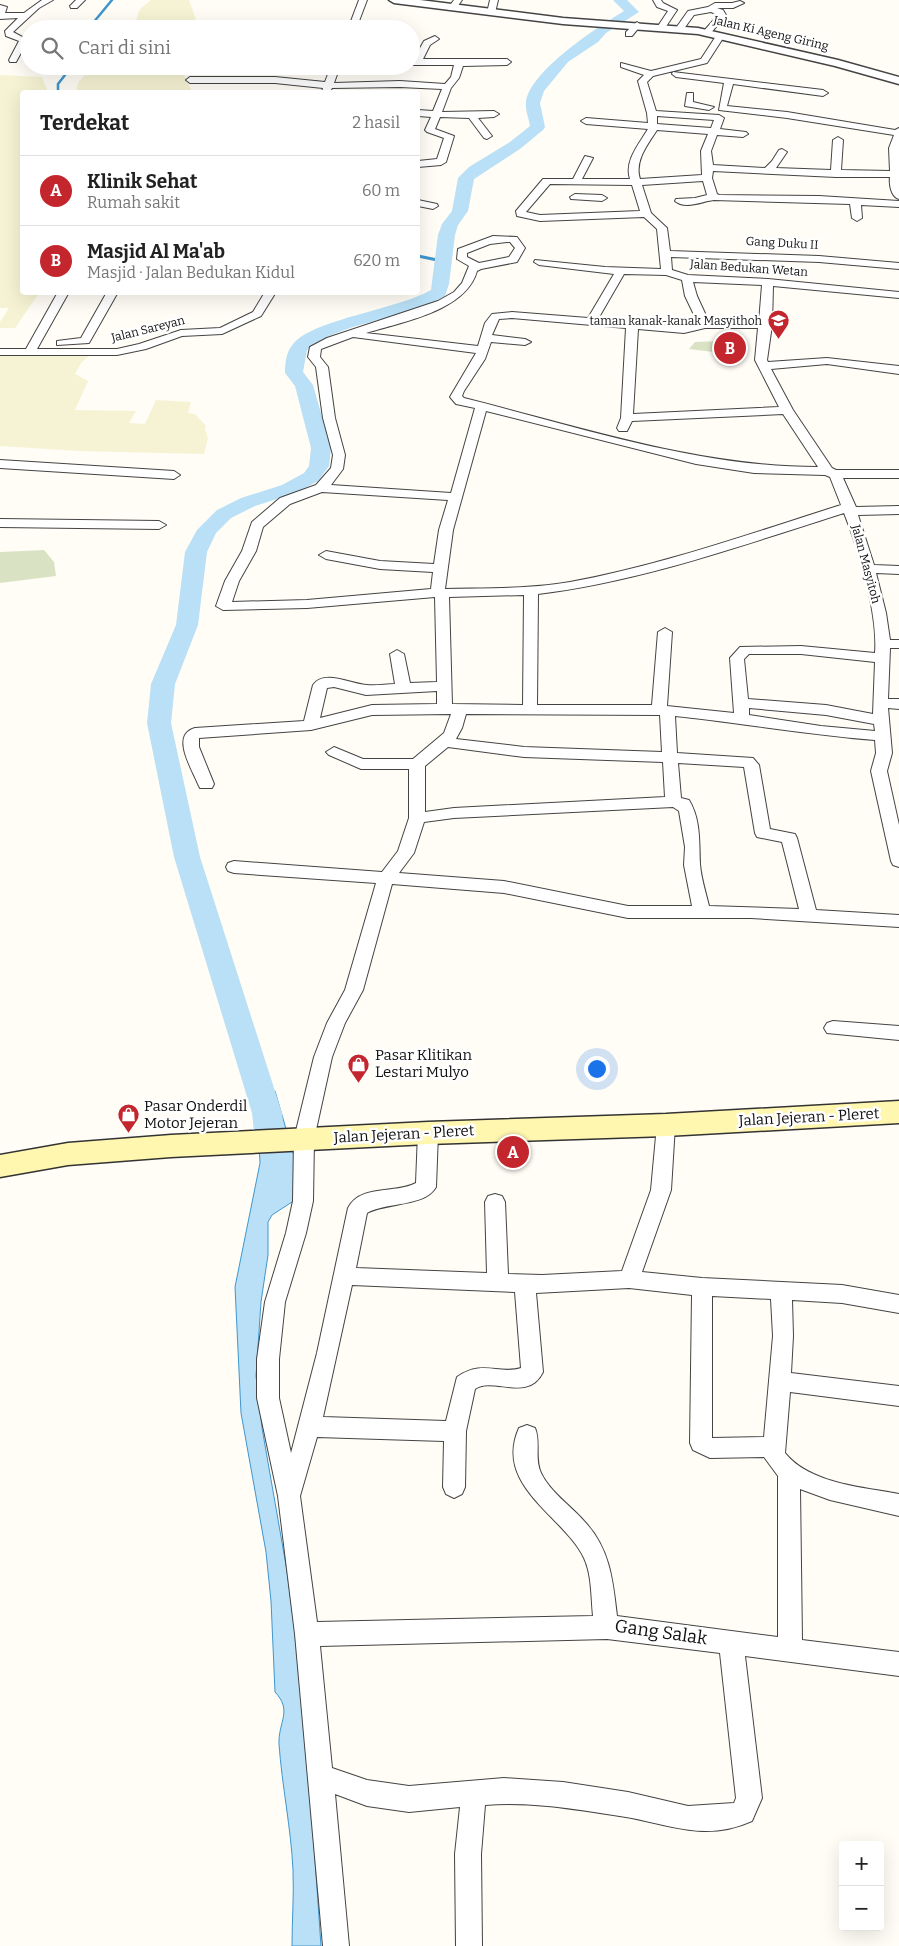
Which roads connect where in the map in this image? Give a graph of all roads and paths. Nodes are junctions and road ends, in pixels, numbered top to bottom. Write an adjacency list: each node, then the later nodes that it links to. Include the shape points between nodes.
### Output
1 (49, 0): 14 (street)
2 (81, 0): 11 (street)
3 (363, 0): 16 (street)
4 (394, 0): 7 (street, Jalan Ki Ageng Giring)
5 (494, 0): 13 (street)
6 (657, 0): 18 (street, via 660,5 673,10)
7 (437, 3): 9 (street, Jalan Ki Ageng Giring)
8 (740, 3): 10 (street)
9 (455, 4): 13 (street, Jalan Ki Ageng Giring)
10 (714, 5): 19 (street, via 691,12); 20 (street, via 722,15)
11 (74, 6)
12 (3, 7): 14 (street, via 0,16)
13 (491, 13): 18 (street, Jalan Ki Ageng Giring, via 634,28)
14 (26, 15): 15 (street)
15 (21, 20)
16 (355, 20)
17 (20, 21): 22 (street, via 8,32)
18 (662, 26): 19 (street, Jalan Ki Ageng Giring)
19 (680, 28): 20 (street, Jalan Ki Ageng Giring)
20 (707, 32): 21 (street, Jalan Ki Ageng Giring)
21 (721, 35): 31 (street, via 704,61); 35 (street, Jalan Ki Ageng Giring)
22 (20, 38)
23 (435, 39): 25 (street, via 427,43)
24 (20, 51): 26 (street, via 17,60)
25 (420, 53)
26 (0, 61)
27 (420, 62): 29 (street)
28 (507, 62): 29 (street)
29 (459, 63): 36 (street, via 455,78)
30 (624, 65): 32 (street)
31 (660, 72): 32 (street); 34 (street)
32 (650, 74): 44 (street, via 642,84)
33 (332, 75): 37 (street)
34 (728, 81): 40 (street); 42 (street)
35 (899, 81)
36 (447, 87): 39 (street, via 400,84); 46 (street)
37 (327, 89): 38 (street, via 275,80 190,77); 39 (street)
38 (196, 90)
39 (352, 90)
40 (823, 93)
41 (690, 95): 42 (street, via 689,105)
42 (722, 112): 44 (street); 50 (street); 51 (street, via 787,116)
43 (420, 113): 46 (street)
44 (652, 113): 49 (street)
45 (494, 114): 47 (street)
46 (438, 115): 47 (street); 57 (street, via 430,131 449,136 440,162)
47 (472, 116): 53 (street)
48 (586, 121): 49 (street)
49 (653, 126): 50 (street); 63 (street, via 635,160)
50 (714, 131): 52 (street); 59 (street, via 706,151)
51 (899, 133): 61 (street, via 894,148)
52 (743, 134)
53 (488, 136)
54 (838, 140): 60 (street)
55 (782, 152): 58 (street)
56 (588, 158): 62 (street)
57 (420, 164)
58 (768, 171): 59 (street); 60 (street)
59 (708, 173): 63 (street); 67 (street)
60 (836, 174): 61 (street)
61 (897, 174): 65 (street, via 894,184)
62 (576, 182): 64 (street); 73 (street, via 547,181 521,214 540,218)
63 (636, 182): 64 (street); 73 (street)
64 (603, 183): 66 (street, via 602,203)
65 (899, 196)
66 (575, 197)
67 (715, 197): 68 (street, via 700,198 697,202); 69 (street)
68 (680, 201)
69 (855, 201): 71 (street); 74 (street)
70 (420, 203): 72 (street)
71 (899, 204)
72 (433, 206)
73 (646, 214): 75 (street, via 662,228)
74 (857, 218)
75 (664, 254): 80 (street); 81 (street, Gang Duku II, via 735,254)
76 (539, 262): 79 (street, Jalan Bedukan Wetan)
77 (478, 266): 77 (street, via 462,259 462,251 487,241 507,238 513,239 520,248 512,260); 93 (street, via 472,269 467,285 452,298 413,315)
78 (899, 266): 81 (street, Gang Duku II)
79 (621, 270): 80 (street, Jalan Bedukan Wetan); 89 (street)
80 (667, 272): 82 (street, Jalan Bedukan Wetan)
81 (867, 272): 84 (street)
82 (687, 278): 83 (street, Jalan Bedukan Wetan); 90 (street, via 690,296)
83 (768, 282): 84 (street, Jalan Bedukan Wetan); 91 (street)
84 (862, 291): 88 (street, Jalan Bedukan Wetan)
85 (62, 295): 94 (street)
86 (112, 295): 94 (street, via 85,341)
87 (269, 295): 98 (street, Jalan Sareyan, via 257,314 226,330 181,333 134,349 106,353)
88 (899, 295)
89 (590, 322): 92 (street); 96 (street, via 501,315 490,323)
90 (705, 325): 91 (street); 92 (street, via 684,330)
91 (766, 325): 99 (street, via 762,360)
92 (632, 327): 103 (street)
93 (345, 334): 96 (street); 109 (street, via 316,347 314,351 314,357 322,367 329,418 339,455 337,469)
94 (36, 341): 98 (street)
95 (525, 342): 96 (street)
96 (485, 344): 101 (street, via 475,368 456,397 460,401)
97 (0, 352): 98 (street, Jalan Sareyan)
98 (29, 353)
99 (766, 366): 100 (street, via 827,362); 102 (street, Jalan Masyitoh)
100 (899, 370)
101 (482, 405): 104 (street); 110 (street)
102 (787, 410): 103 (street); 106 (street, Jalan Masyitoh)
103 (627, 418): 104 (street)
104 (617, 441): 106 (street, via 732,466)
105 (0, 464): 108 (street)
106 (832, 473): 107 (street); 111 (street, Jalan Masyitoh)
107 (899, 474)
108 (174, 475)
109 (320, 488): 110 (street); 120 (street, via 285,501 257,525 249,551 232,580 223,606 307,604)
110 (456, 497): 116 (street, via 446,530)
111 (850, 510): 112 (street); 117 (street, Jalan Masyitoh); 119 (street, via 653,568)
112 (899, 510)
113 (0, 523): 114 (street)
114 (159, 525)
115 (326, 555): 116 (street, via 380,565)
116 (440, 568): 120 (street)
117 (868, 569): 118 (street); 123 (street, Jalan Masyitoh)
118 (899, 570)
119 (531, 591): 120 (street); 130 (street)
120 (440, 593): 125 (street)
121 (665, 632): 132 (street)
122 (899, 644): 123 (street)
123 (883, 651): 127 (street, via 745,650 737,658); 128 (street, Jalan Masyitoh)
124 (397, 654): 126 (street)
125 (444, 686): 126 (street); 131 (street)
126 (403, 687): 134 (street, via 366,690 334,682 323,683)
127 (742, 702): 133 (street); 135 (street, via 826,710)
128 (880, 703): 129 (street); 135 (street, Jalan Masyitoh)
129 (899, 704)
130 (530, 708): 131 (street, via 504,711); 132 (street)
131 (452, 709): 134 (street, via 372,710); 136 (street, via 458,724)
132 (663, 711): 133 (street); 139 (street)
133 (742, 718): 135 (street, via 821,731)
134 (312, 724): 141 (street, via 193,733 191,747)
135 (883, 729): 138 (street, Jalan Masyitoh)
136 (446, 742): 139 (street, via 524,752); 140 (street)
137 (334, 752): 140 (street, via 361,764)
138 (892, 754): 144 (street, Jalan Masyitoh, via 879,771)
139 (669, 757): 142 (street); 148 (street, via 748,762 751,765 763,833 789,838)
140 (417, 764): 143 (street)
141 (206, 784)
142 (673, 802): 143 (street); 147 (street, via 683,804 687,811 693,847 692,865)
143 (417, 818): 146 (street, via 406,853)
144 (899, 861)
145 (234, 867): 146 (street)
146 (386, 878): 147 (street, via 504,887 628,912); 155 (street, via 354,990 323,1057)
147 (702, 912): 148 (street)
148 (809, 914): 149 (street)
149 (899, 921)
150 (833, 1028): 151 (street)
151 (899, 1033)
152 (899, 1112): 153 (main road, Jalan Jejeran - Pleret)
153 (666, 1125): 154 (main road, Jalan Jejeran - Pleret); 159 (street, via 661,1190)
154 (428, 1133): 155 (main road, Jalan Jejeran - Pleret); 158 (street, via 426,1187 413,1194 374,1199 358,1208)
155 (300, 1139): 156 (main road, Jalan Jejeran - Pleret, via 68,1154); 173 (street, via 303,1201 275,1302 268,1359 268,1398)
156 (0, 1166)
157 (495, 1202): 160 (street)
158 (343, 1276): 160 (street); 167 (street)
159 (629, 1280): 161 (street); 162 (street)
160 (498, 1282): 161 (street)
161 (524, 1283): 168 (street, via 532,1372 522,1378 468,1380)
162 (702, 1287): 163 (street); 170 (street, via 701,1443 710,1448)
163 (782, 1290): 164 (street, via 842,1294); 165 (street)
164 (899, 1304)
165 (780, 1381): 166 (street); 170 (street)
166 (899, 1396)
167 (311, 1427): 168 (street); 173 (street)
168 (455, 1431): 172 (street)
169 (526, 1435): 175 (street, Gang Salak, via 527,1464 537,1490 574,1523 594,1553)
170 (775, 1447): 171 (street, via 774,1456)
171 (789, 1473): 174 (street, via 837,1490); 178 (street)
172 (454, 1488)
173 (289, 1496): 176 (street)
174 (899, 1505)
175 (607, 1627): 176 (street); 177 (street, Gang Salak)
176 (307, 1634): 180 (street)
177 (731, 1642): 178 (street, Gang Salak); 181 (street, via 749,1798 743,1812 732,1817 688,1819 563,1796 504,1790)
178 (790, 1648): 179 (street, Gang Salak)
179 (899, 1664)
180 (319, 1776): 181 (street, via 368,1793 409,1799); 182 (street)
181 (474, 1792): 183 (street, via 468,1854)
182 (336, 1946)
183 (469, 1946)

